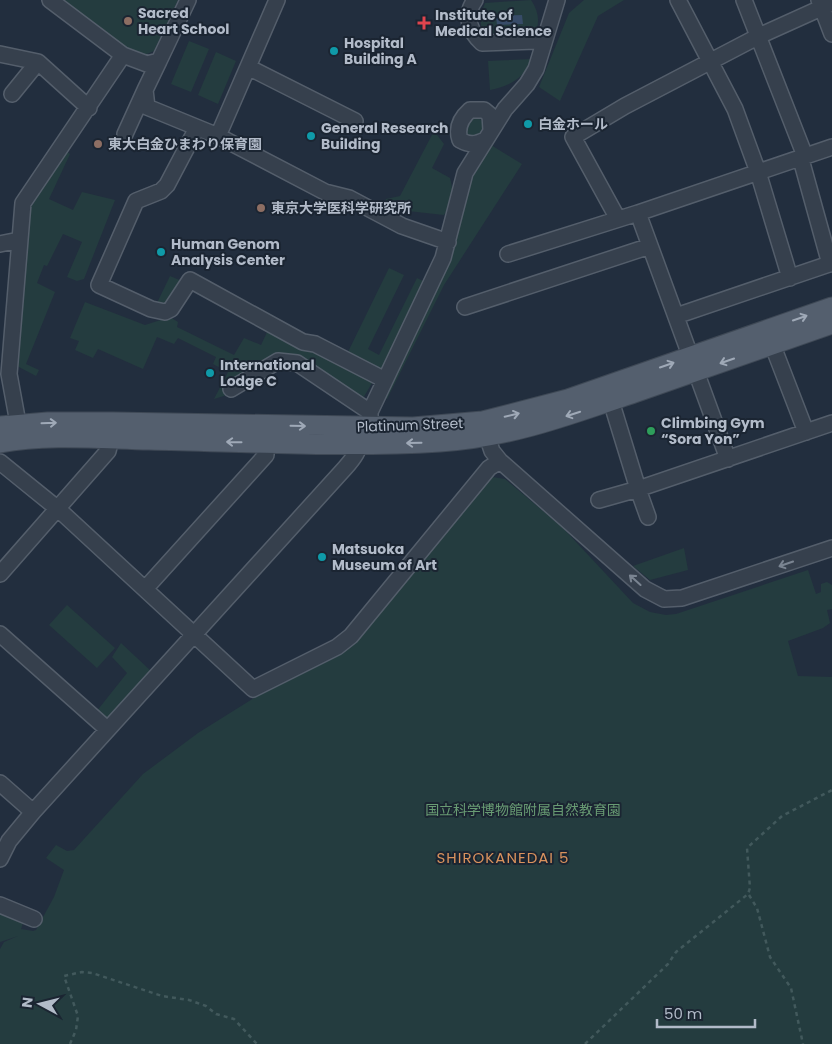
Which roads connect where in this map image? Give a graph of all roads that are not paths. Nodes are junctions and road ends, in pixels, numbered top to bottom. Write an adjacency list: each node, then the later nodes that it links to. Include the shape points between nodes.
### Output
1 (50, 0): 13 (street)
2 (188, 0): 14 (street)
3 (277, 0): 17 (street)
4 (475, 0): 10 (street, via 471,6 470,25 482,43 535,41)
5 (557, 0): 10 (street)
6 (678, 0): 16 (street)
7 (744, 0): 11 (street)
8 (824, 3): 9 (street); 11 (street)
9 (832, 34)
10 (546, 35): 31 (street, via 536,69 505,109 465,173)
11 (759, 36): 16 (street); 26 (street)
12 (0, 54): 15 (street)
13 (123, 55): 14 (street, via 147,64); 20 (street)
14 (158, 61): 18 (street)
15 (38, 62): 19 (street); 20 (street)
16 (709, 62): 27 (street, via 735,109); 29 (street, via 573,137)
17 (248, 67): 21 (street); 24 (street)
18 (145, 90): 22 (street, via 148,107); 23 (street)
19 (12, 94)
20 (88, 108): 30 (street, via 23,203)
21 (356, 121)
22 (197, 128): 24 (street); 43 (street, via 167,185 136,201 99,285 165,312 171,309 190,280 304,342 315,344)
23 (125, 134)
24 (218, 136): 31 (street, via 325,192 349,198 402,226)
25 (832, 147): 26 (street)
26 (805, 156): 27 (street); 35 (street, via 802,163)
27 (758, 172): 28 (street); 36 (street)
28 (638, 213): 29 (street); 33 (street)
29 (618, 219): 34 (street)
30 (19, 240): 32 (street); 49 (street, via 9,374)
31 (448, 242): 43 (street)
32 (0, 244)
33 (650, 246): 37 (street); 39 (street)
34 (508, 254)
35 (831, 264): 36 (street)
36 (790, 278): 39 (street)
37 (466, 307)
38 (832, 307): 41 (main road, Platinum Street, one-way to 38)
39 (676, 316): 42 (street)
40 (832, 324): 41 (main road, Platinum Street)
41 (770, 337): 42 (main road, Platinum Street); 50 (street)
42 (694, 364): 45 (main road, Platinum Street); 48 (main road, Platinum Street, one-way to 42, via 538,408); 54 (street)
43 (385, 380): 47 (street)
44 (231, 389): 47 (street, via 278,362 296,363)
45 (611, 401): 48 (main road, Platinum Street, one-way to 48, via 543,424); 57 (street)
46 (832, 423): 50 (street)
47 (365, 427): 48 (main road, Platinum Street, via 440,442); 49 (main road, Platinum Street, one-way to 47, via 113,422); 53 (main road, Platinum Street); 65 (street, via 353,458 345,468)
48 (485, 429): 55 (street, via 492,451)
49 (13, 430): 51 (main road, Platinum Street); 52 (main road, Platinum Street)
50 (806, 432): 54 (street)
51 (111, 439): 53 (main road, Platinum Street, one-way to 51); 59 (street, via 108,451)
52 (0, 443)
53 (266, 443): 63 (street, via 266,455)
54 (728, 459): 57 (street)
55 (500, 461): 61 (street, one-way to 55, via 682,598 664,599 645,589); 65 (street, via 489,468 351,636 337,646 253,689)
56 (0, 462): 59 (street)
57 (638, 489): 58 (street); 60 (street)
58 (598, 500)
59 (58, 509): 62 (street); 63 (street)
60 (648, 517)
61 (832, 548)
62 (0, 574)
63 (145, 589): 65 (street)
64 (0, 634): 66 (street)
65 (194, 634): 66 (street)
66 (107, 729): 68 (street)
67 (0, 783): 68 (street)
68 (32, 812): 69 (street)
69 (4, 839): 70 (street)
70 (0, 859)
71 (0, 905): 72 (street)
72 (34, 919)

